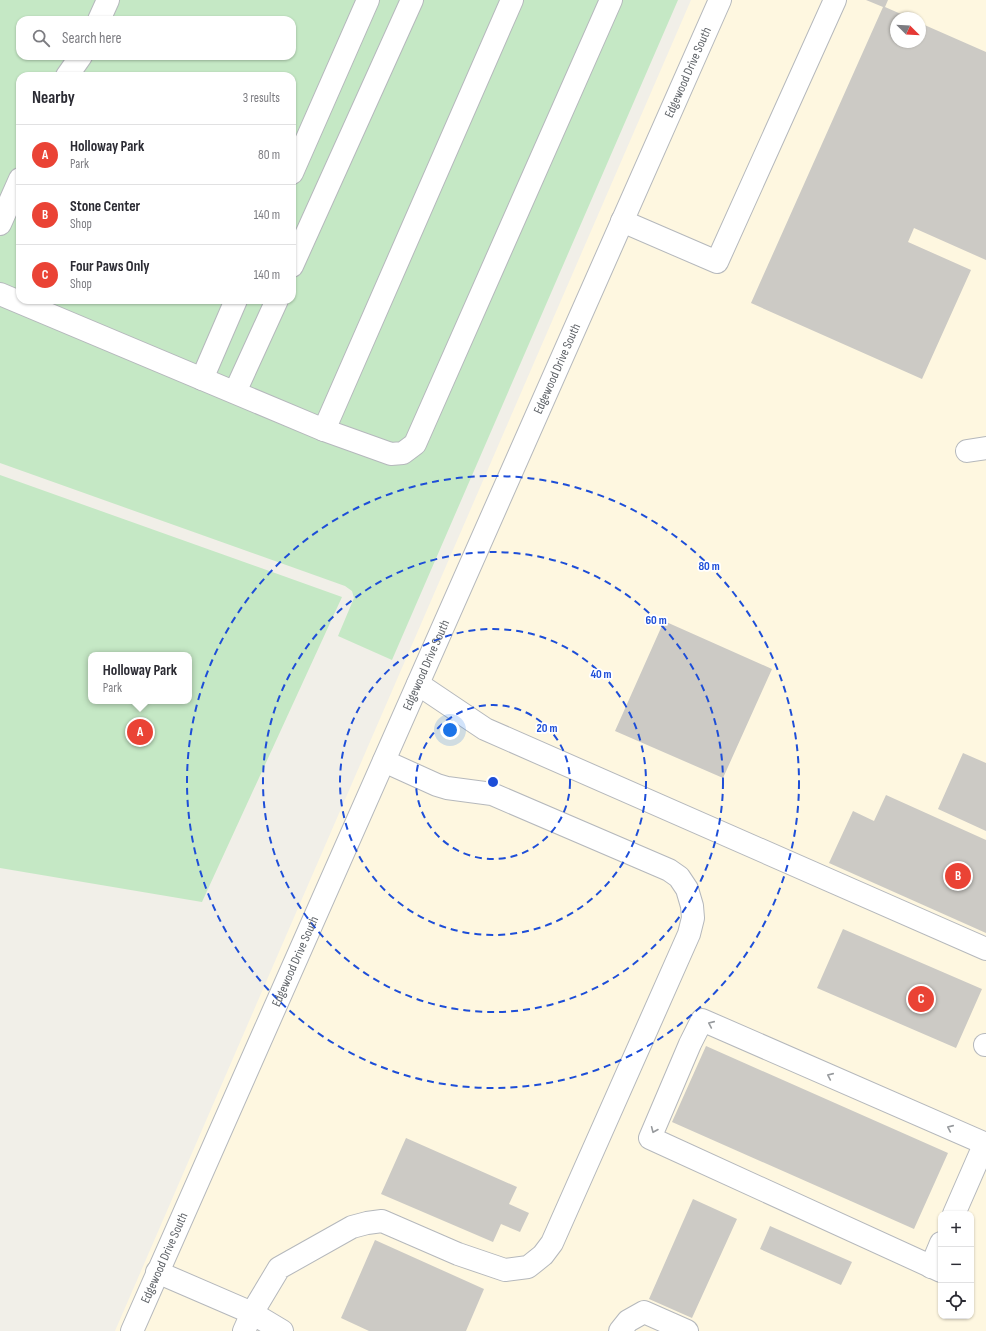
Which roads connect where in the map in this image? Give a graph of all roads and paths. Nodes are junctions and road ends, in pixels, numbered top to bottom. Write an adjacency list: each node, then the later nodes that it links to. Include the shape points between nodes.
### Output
1 (108, 0): 8 (street)
2 (368, 0): 11 (street)
3 (412, 0): 15 (street)
4 (512, 0): 23 (street)
5 (611, 0): 23 (street, via 415,444 403,453 392,454)
6 (720, 0): 13 (street, Edgewood Drive South)
7 (835, 0): 13 (street, via 717,262)
8 (101, 16)
9 (78, 60): 10 (street)
10 (70, 72)
11 (296, 164)
12 (16, 188): 14 (street)
13 (622, 221): 24 (street, Edgewood Drive South)
14 (0, 224)
15 (296, 257)
16 (0, 294): 17 (street)
17 (16, 301)
18 (24, 304): 21 (street)
19 (234, 304): 21 (street)
20 (275, 304): 22 (street)
21 (202, 379): 22 (street)
22 (235, 392): 23 (street)
23 (324, 430)
24 (418, 684): 25 (street, Edgewood Drive South); 26 (street, via 485,729)
25 (384, 761): 31 (street, Edgewood Drive South); 32 (street, via 437,785 492,794 669,870 679,877 687,889 693,918 689,934 552,1243 543,1255 528,1267 505,1270 458,1254 382,1221 367,1223 352,1227 279,1268)
26 (986, 950)
27 (986, 1143): 28 (street); 30 (street, one-way to 30, via 702,1020 650,1138)
28 (955, 1211)
29 (940, 1247): 30 (street)
30 (936, 1269)
31 (158, 1272): 32 (street); 33 (street, Edgewood Drive South)
32 (248, 1322): 34 (street)
33 (132, 1331)
34 (282, 1331)
35 (620, 1331): 36 (street, via 628,1321 644,1312)
36 (686, 1331)

